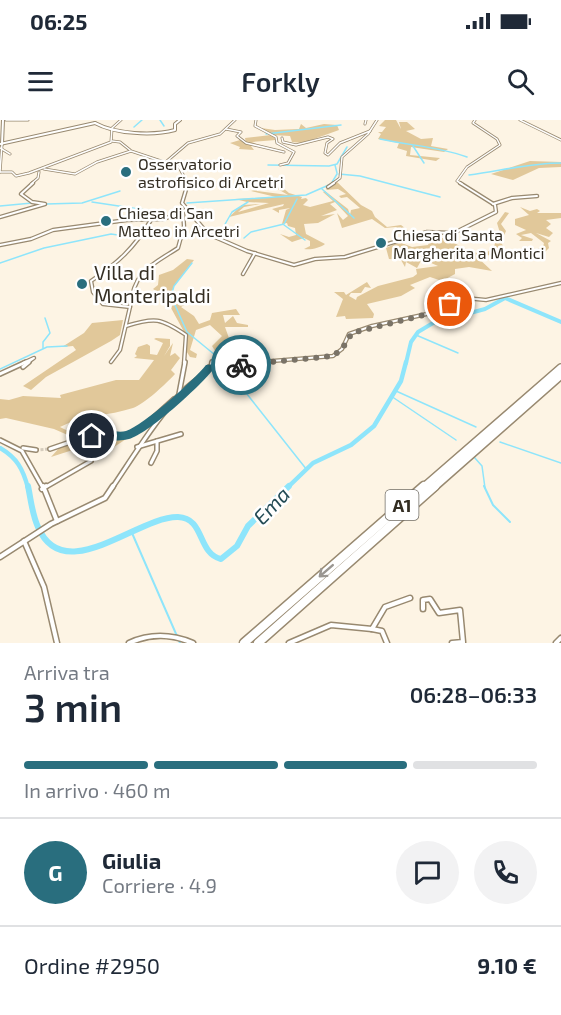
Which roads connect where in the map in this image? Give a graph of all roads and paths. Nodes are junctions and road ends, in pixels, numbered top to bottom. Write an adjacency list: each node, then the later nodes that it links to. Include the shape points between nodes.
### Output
1 (4, 120): 2 (street); 19 (main road)
2 (28, 120)
3 (121, 120): 14 (street)
4 (180, 120): 14 (main road, via 176,130 164,134)
5 (235, 120): 13 (street)
6 (256, 120): 24 (street, via 255,126 294,152 288,163)
7 (366, 120): 12 (street)
8 (377, 120): 15 (street)
9 (475, 120): 29 (street, via 473,123 500,145 466,167 457,181)
10 (520, 120): 17 (street)
11 (94, 123): 14 (main road); 19 (main road)
12 (365, 124)
13 (226, 129): 21 (street, via 241,132 237,136 245,142); 23 (street, via 219,135 188,143)
14 (112, 130): 18 (street)
15 (370, 131): 16 (street, via 337,145 329,155 325,153 327,143 333,139 330,137 298,145 282,142); 27 (street, via 346,150 338,168 340,178)
16 (282, 138)
17 (561, 140)
18 (112, 141): 20 (street); 25 (street, via 87,148)
19 (1, 147): 22 (street); 26 (street)
20 (131, 151): 23 (street); 25 (street, via 75,174)
21 (284, 152)
22 (10, 154)
23 (166, 161): 30 (street, via 181,168 187,181 182,199)
24 (280, 165)
25 (40, 171): 26 (street, via 16,176); 31 (street, via 21,194 32,202 45,204)
26 (0, 172)
27 (328, 188)
28 (537, 196): 29 (street)
29 (493, 204): 34 (street, via 496,212 464,230 449,234 427,232 345,257 294,265)
30 (184, 211): 32 (street); 34 (street, via 208,234); 37 (street, via 178,248 142,271 132,289)
31 (0, 217)
32 (151, 220): 33 (street, via 58,229); 37 (street, via 136,245 91,281 93,292 103,304)
33 (0, 245)
34 (255, 253): 35 (street)
35 (243, 274)
36 (561, 283): 41 (street, via 488,300 465,298 436,312 372,326 349,334 342,349 333,356)
37 (130, 307): 38 (street)
38 (126, 326): 40 (street, via 120,350); 48 (street, via 160,318 186,335)
39 (227, 346): 43 (street)
40 (111, 362)
41 (226, 366): 43 (street); 47 (street, via 232,367 235,383)
42 (23, 367): 45 (street, via 34,358)
43 (211, 367): 48 (street)
44 (561, 368): 69 (highway, A1, one-way to 69)
45 (0, 374)
46 (561, 375): 70 (highway, A1)
47 (241, 389)
48 (179, 395): 53 (street); 54 (street, via 128,435 85,437)
49 (181, 434): 51 (street)
50 (0, 440): 52 (street)
51 (157, 441): 53 (street); 57 (street)
52 (21, 447): 55 (street); 58 (street)
53 (137, 447): 59 (street, via 105,498)
54 (50, 449)
55 (36, 450)
56 (91, 461): 58 (street)
57 (151, 463)
58 (42, 489): 59 (street)
59 (54, 523): 60 (street)
60 (24, 541): 61 (street); 66 (street, via 44,587)
61 (0, 557)
62 (410, 598): 64 (street, via 384,607)
63 (423, 609): 73 (street, via 423,600 430,599 439,613 460,610 463,642)
64 (372, 629): 71 (street, via 331,625); 72 (street, via 382,631)
65 (561, 638): 74 (street)
66 (57, 643)
67 (129, 643): 68 (street, via 159,635)
68 (193, 643)
69 (244, 643)
70 (258, 643)
71 (289, 643)
72 (387, 643)
73 (452, 643)
74 (556, 643)

